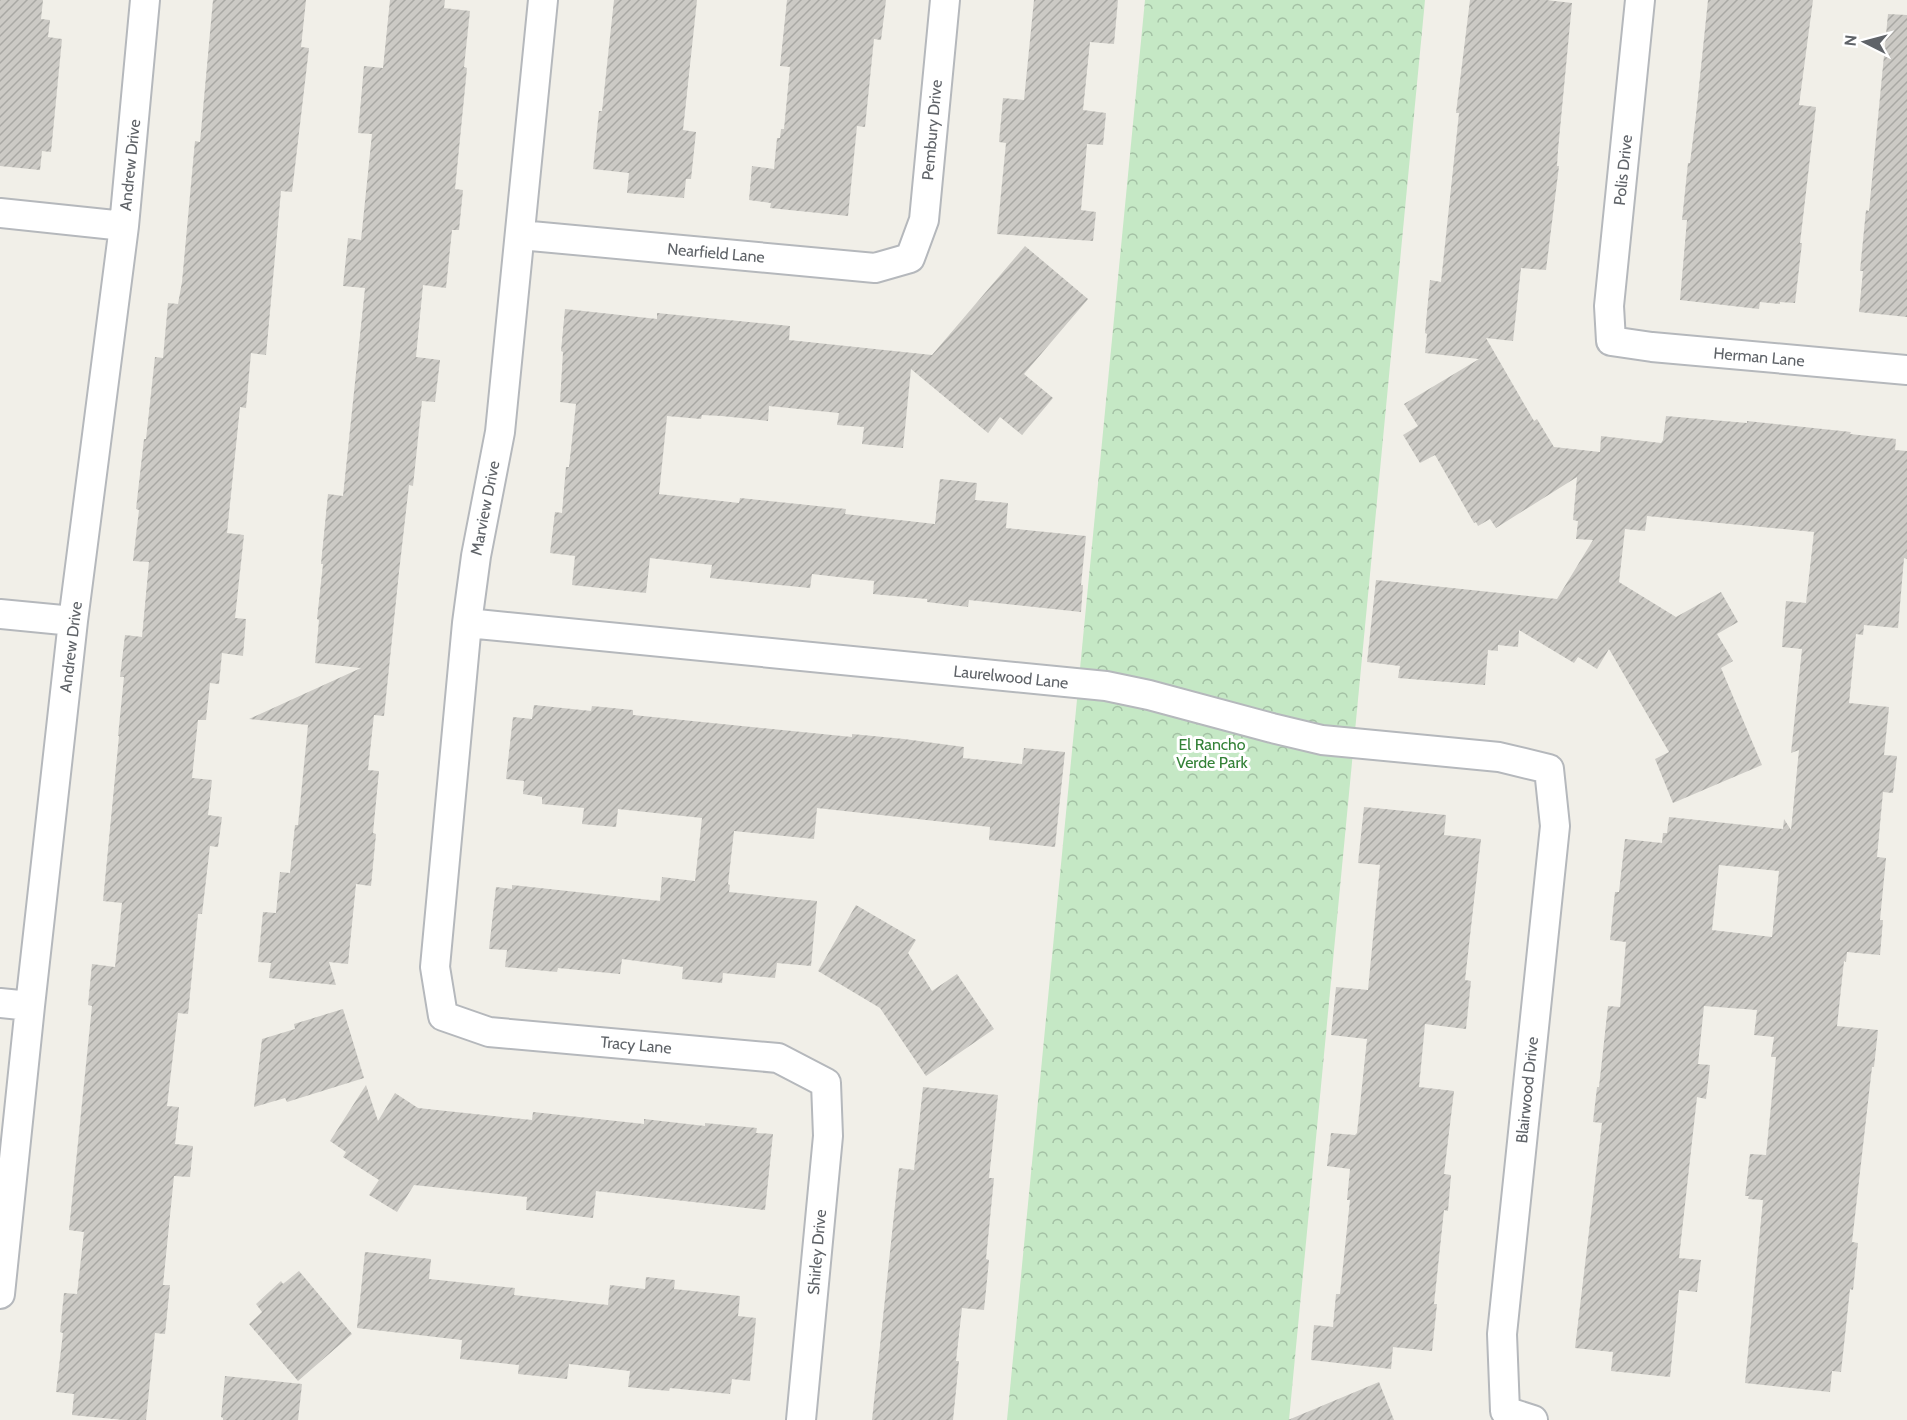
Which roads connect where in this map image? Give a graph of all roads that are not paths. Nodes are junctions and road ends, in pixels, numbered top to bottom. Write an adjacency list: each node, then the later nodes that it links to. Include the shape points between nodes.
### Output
1 (146, 0): 6 (street, Andrew Drive)
2 (543, 0): 7 (street, Marview Drive)
3 (945, 0): 8 (street, Pembury Drive, via 924,220)
4 (1640, 0): 9 (street, Polis Drive, via 1609,306)
5 (0, 213): 6 (street)
6 (124, 226): 12 (street, Andrew Drive)
7 (520, 235): 8 (street, Nearfield Lane, via 875,268); 13 (street, Marview Drive, via 500,432)
8 (910, 258)
9 (1611, 341): 10 (street, Herman Lane)
10 (1907, 370)
11 (0, 614): 12 (street)
12 (73, 621): 16 (street, Andrew Drive)
13 (467, 623): 14 (street, Laurelwood Lane, via 1106,686 1322,740 1499,757); 17 (street, Marview Drive, via 435,967)
14 (1549, 769): 21 (street, Blairwood Drive, via 1555,826 1502,1334 1505,1411)
15 (0, 1004): 16 (street)
16 (30, 1006): 19 (street, Andrew Drive)
17 (443, 1016): 18 (street, Tracy Lane, via 489,1032 778,1058)
18 (826, 1083): 20 (street, Shirley Drive, via 828,1136)
19 (0, 1294)
20 (801, 1420)
21 (1533, 1420)

